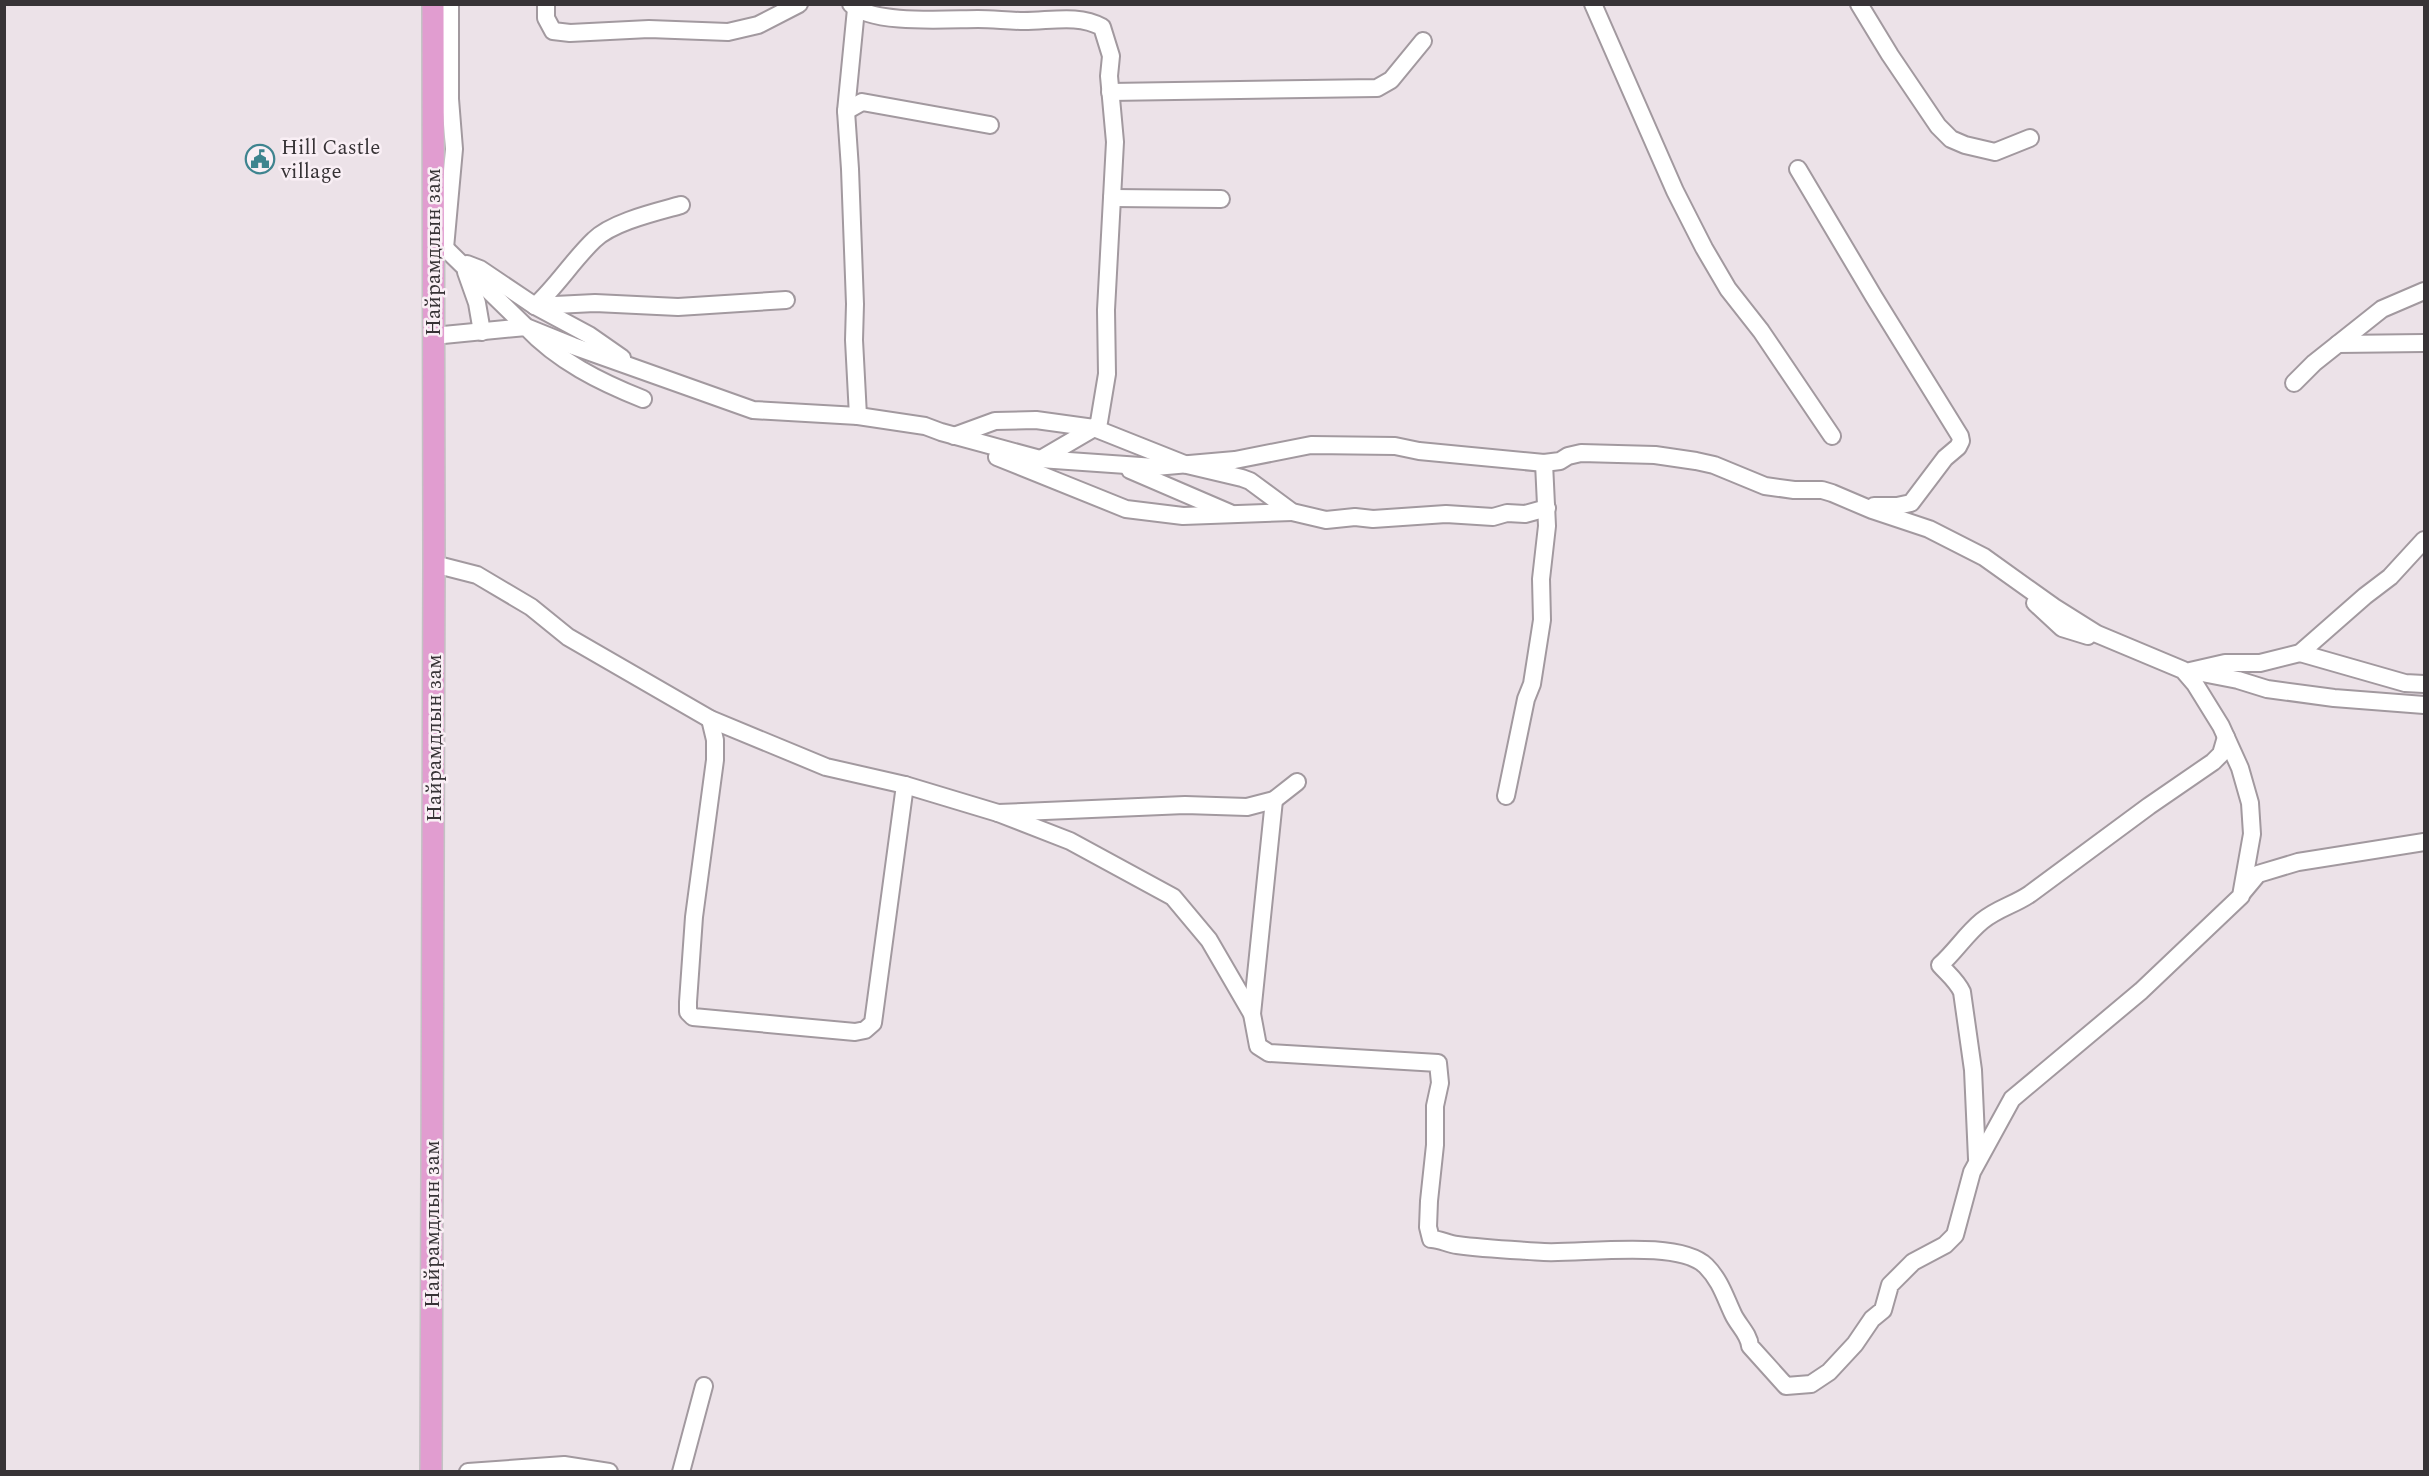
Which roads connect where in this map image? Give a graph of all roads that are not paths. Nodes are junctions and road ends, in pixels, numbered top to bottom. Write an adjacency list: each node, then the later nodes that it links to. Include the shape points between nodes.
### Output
1 (432, 4): 8 (main road, Найрамдлын зам)
2 (450, 4): 8 (street)
3 (546, 4): 4 (street, via 546,18 553,31 570,33 649,29 728,32 758,25)
4 (799, 4)
5 (1593, 4): 34 (street, via 1707,255)
6 (1859, 4): 13 (street, via 1951,140 1995,152)
7 (853, 7): 10 (street, via 878,16 950,21 1089,20 1102,27 1111,56); 11 (street)
8 (441, 35): 18 (main road, Найрамдлын зам)
9 (1423, 41): 10 (street, via 1391,80 1377,88)
10 (1110, 92): 15 (street, via 1115,142)
11 (846, 111): 12 (street, via 862,102); 31 (street)
12 (990, 125)
13 (2030, 138)
14 (1798, 169): 41 (street, via 1960,436 1958,447 1911,502)
15 (1112, 198): 16 (street); 32 (street, via 1107,375 1099,422)
16 (1221, 199)
17 (681, 205): 22 (street, via 623,223 595,238)
18 (439, 244): 19 (street); 25 (main road, Найрамдлын зам)
19 (463, 265): 22 (street, via 480,269); 23 (street); 24 (street, via 477,303)
20 (2424, 291): 27 (street, via 2382,309)
21 (786, 300): 22 (street, via 678,306)
22 (535, 306): 28 (street, via 589,335)
23 (526, 327): 24 (street); 28 (street); 30 (street, via 541,343 573,365)
24 (482, 332): 25 (street)
25 (433, 336): 45 (main road, Найрамдлын зам)
26 (2424, 343): 27 (street)
27 (2338, 344): 29 (street)
28 (632, 365): 31 (street, via 753,410)
29 (2294, 383)
30 (643, 399)
31 (858, 416): 33 (street, via 925,426)
32 (1094, 429): 33 (street, via 1036,420 995,421); 36 (street); 39 (street)
33 (954, 436): 35 (street)
34 (1832, 436)
35 (975, 441): 36 (street); 43 (street, via 990,454 1126,509 1183,516)
36 (1040, 459): 38 (street)
37 (1544, 463): 39 (street, via 1395,446 1311,445); 40 (street); 41 (street, via 1581,453 1666,456 1714,465 1775,488 1822,490)
38 (1117, 464): 39 (street); 43 (street)
39 (1187, 465): 42 (street, via 1250,481)
40 (1547, 508): 42 (street, via 1493,517 1446,514 1326,520); 54 (street, via 1542,620 1532,684)
41 (1867, 508): 47 (street, via 1929,529 1984,557 2097,634)
42 (1292, 512): 43 (street)
43 (1234, 514)
44 (2424, 540): 46 (street, via 2390,577)
45 (434, 564): 50 (street, via 477,575 531,607 568,637); 62 (main road, Найрамдлын зам)
46 (2300, 653): 47 (street, via 2260,663 2225,663); 48 (street, via 2405,683)
47 (2187, 670): 49 (street, via 2267,689); 51 (street)
48 (2424, 684)
49 (2424, 705)
50 (710, 719): 53 (street, via 826,767); 53 (street, via 715,760 694,917 688,1002 693,1017 855,1032 873,1023)
51 (2226, 737): 58 (street, via 2250,803 2252,834); 60 (street, via 2221,754 2213,762 2019,902 2007,904 1983,920 1940,964 1962,992 1973,1070)
52 (1298, 782): 55 (street)
53 (905, 785): 56 (street)
54 (1506, 796)
55 (1274, 800): 56 (street, via 1247,807 1185,805); 59 (street)
56 (998, 813): 59 (street, via 1070,841 1173,897 1209,940)
57 (2424, 842): 58 (street, via 2298,862 2258,874)
58 (2241, 896): 60 (street, via 2141,991 2012,1099)
59 (1251, 1014): 60 (street, via 1258,1046 1269,1053 1438,1062 1440,1083 1429,1201 1431,1239 1456,1245 1544,1252 1652,1250 1691,1258 1706,1266 1723,1289 1750,1346 1786,1386 1811,1384 1829,1372 1883,1310 1890,1285 1913,1262 1950,1241 1959,1225 1966,1186)
60 (1977, 1160)
61 (704, 1386): 65 (street)
62 (431, 1472)
63 (468, 1472): 64 (street, via 564,1465)
64 (609, 1472)
65 (681, 1472)

